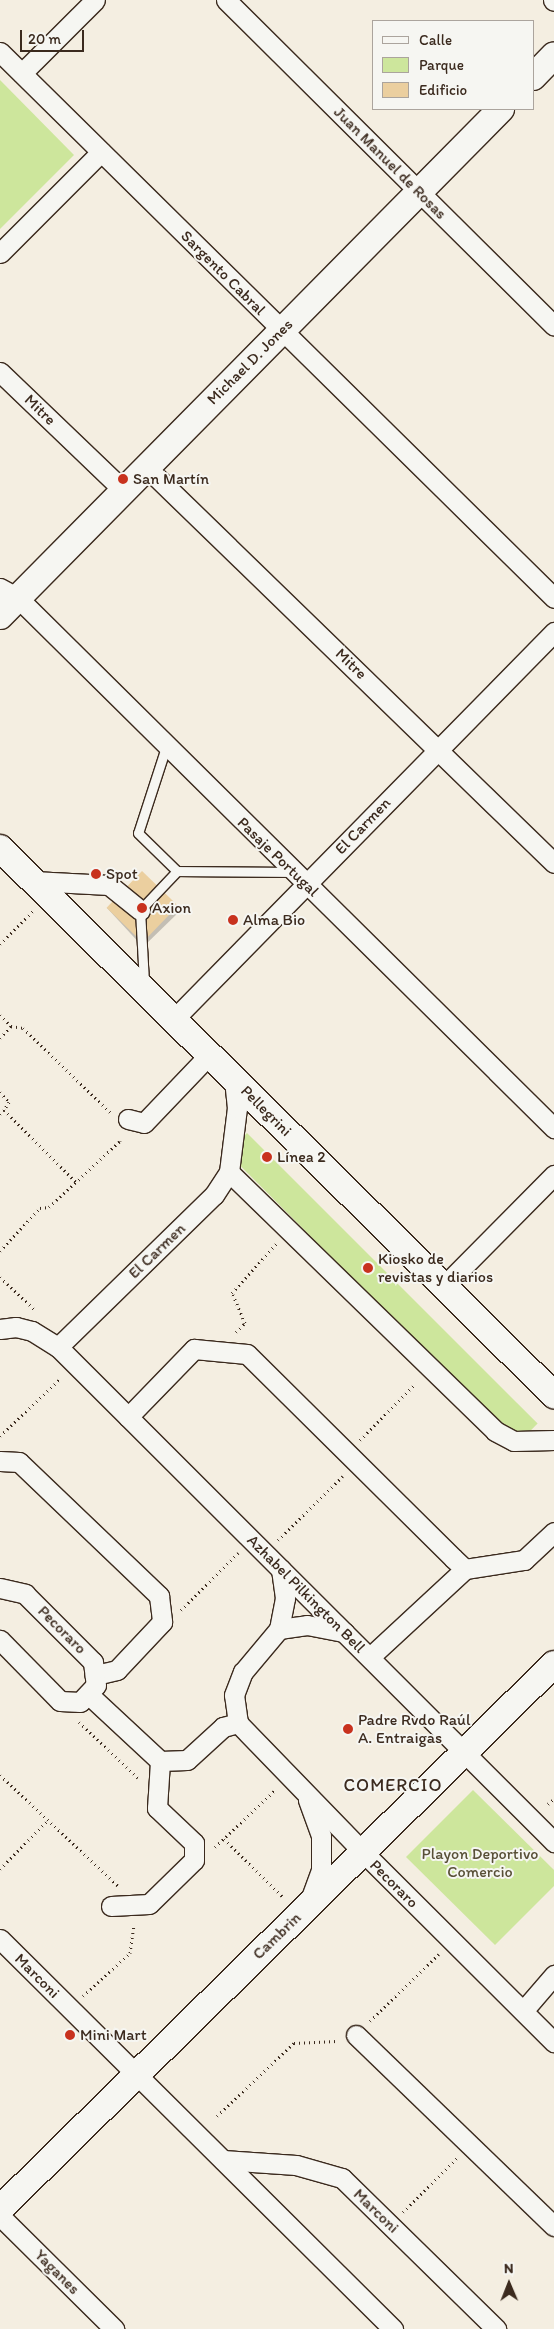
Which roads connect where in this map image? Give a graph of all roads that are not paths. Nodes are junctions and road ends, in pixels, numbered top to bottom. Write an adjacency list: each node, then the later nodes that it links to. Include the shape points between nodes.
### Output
1 (95, 0): 5 (street)
2 (226, 0): 9 (street, Juan Manuel de Rosas)
3 (0, 52): 5 (street, Sargento Cabral)
4 (554, 55): 6 (street)
5 (22, 73): 8 (street, Sargento Cabral)
6 (534, 75)
7 (500, 110): 9 (street, Michael D. Jones)
8 (101, 152): 10 (street); 12 (street, Sargento Cabral)
9 (420, 192): 11 (street, Juan Manuel de Rosas); 12 (street, Michael D. Jones)
10 (0, 253)
11 (554, 326)
12 (282, 331): 14 (street, Michael D. Jones); 16 (street, Sargento Cabral)
13 (0, 372): 15 (street, Mitre)
14 (145, 466): 15 (street, Michael D. Jones); 20 (street, Mitre)
15 (123, 490): 17 (street, Michael D. Jones)
16 (554, 598)
17 (6, 601): 19 (street, Pasaje Portugal)
18 (554, 632): 20 (street, El Carmen)
19 (166, 747): 23 (lane, via 138,833); 24 (street, Pasaje Portugal)
20 (438, 748): 22 (street, Mitre); 25 (street, El Carmen)
21 (0, 848): 26 (street, Pellegrini)
22 (554, 863)
23 (177, 871): 24 (lane); 27 (lane)
24 (292, 872): 25 (street, Pasaje Portugal)
25 (306, 885): 29 (street, El Carmen); 33 (street, Pasaje Portugal)
26 (40, 888): 27 (street, via 109,885); 28 (street, Pellegrini)
27 (140, 910): 28 (lane)
28 (144, 992): 29 (street, Pellegrini)
29 (173, 1020): 30 (street, Pellegrini)
30 (208, 1056): 31 (street, Pellegrini); 32 (street, via 144,1123)
31 (234, 1080): 34 (street, El Carmen, via 237,1108); 36 (street, Pellegrini)
32 (124, 1120)
33 (554, 1128)
34 (229, 1172): 38 (street, El Carmen, via 214,1195); 41 (street, via 494,1431 514,1441)
35 (554, 1175): 36 (street)
36 (443, 1287): 39 (street, Pellegrini)
37 (0, 1329): 38 (street, via 16,1327 32,1331)
38 (58, 1347): 40 (street, Azhabel Pilkington Bell)
39 (554, 1395)
40 (128, 1417): 44 (street, Azhabel Pilkington Bell); 45 (street, via 194,1349 247,1354 356,1454)
41 (554, 1440)
42 (0, 1461): 52 (street, via 19,1462 159,1596 162,1622 117,1670)
43 (554, 1532): 45 (street, via 524,1560)
44 (281, 1569): 47 (street, via 285,1598); 48 (street, Azhabel Pilkington Bell)
45 (464, 1569): 50 (street)
46 (0, 1588): 52 (street, Pecoraro, via 25,1594 94,1662)
47 (279, 1629): 48 (street, via 307,1625); 54 (street, via 243,1672 234,1695)
48 (344, 1632): 50 (street, Azhabel Pilkington Bell)
49 (0, 1640): 53 (street, via 60,1701)
50 (370, 1658): 55 (street, Azhabel Pilkington Bell)
51 (554, 1664): 55 (street, Cambrin)
52 (95, 1675): 53 (street, via 96,1685)
53 (84, 1698): 56 (street)
54 (238, 1723): 56 (street, via 223,1727 187,1760); 57 (street, Pecoraro)
55 (466, 1752): 58 (street, Azhabel Pilkington Bell); 59 (street, Cambrin)
56 (160, 1761): 60 (street, via 157,1808 194,1843 194,1860 150,1904)
57 (306, 1794): 59 (street, Pecoraro); 61 (street, via 322,1836 321,1870)
58 (554, 1842)
59 (362, 1851): 61 (street, Cambrin); 64 (street, Pecoraro)
60 (111, 1906)
61 (303, 1910): 67 (street, Cambrin)
62 (0, 1939): 67 (street, Marconi)
63 (554, 1975): 64 (street)
64 (522, 2011): 66 (street, Pecoraro)
65 (356, 2035): 71 (street)
66 (554, 2042)
67 (135, 2073): 68 (street, Marconi); 69 (street, Cambrin)
68 (223, 2160): 73 (street, Marconi); 74 (street, Marconi, via 296,2165 342,2178)
69 (0, 2209)
70 (0, 2216): 72 (street, Yaganes)
71 (554, 2226)
72 (114, 2329)
73 (393, 2329)
74 (496, 2329)

